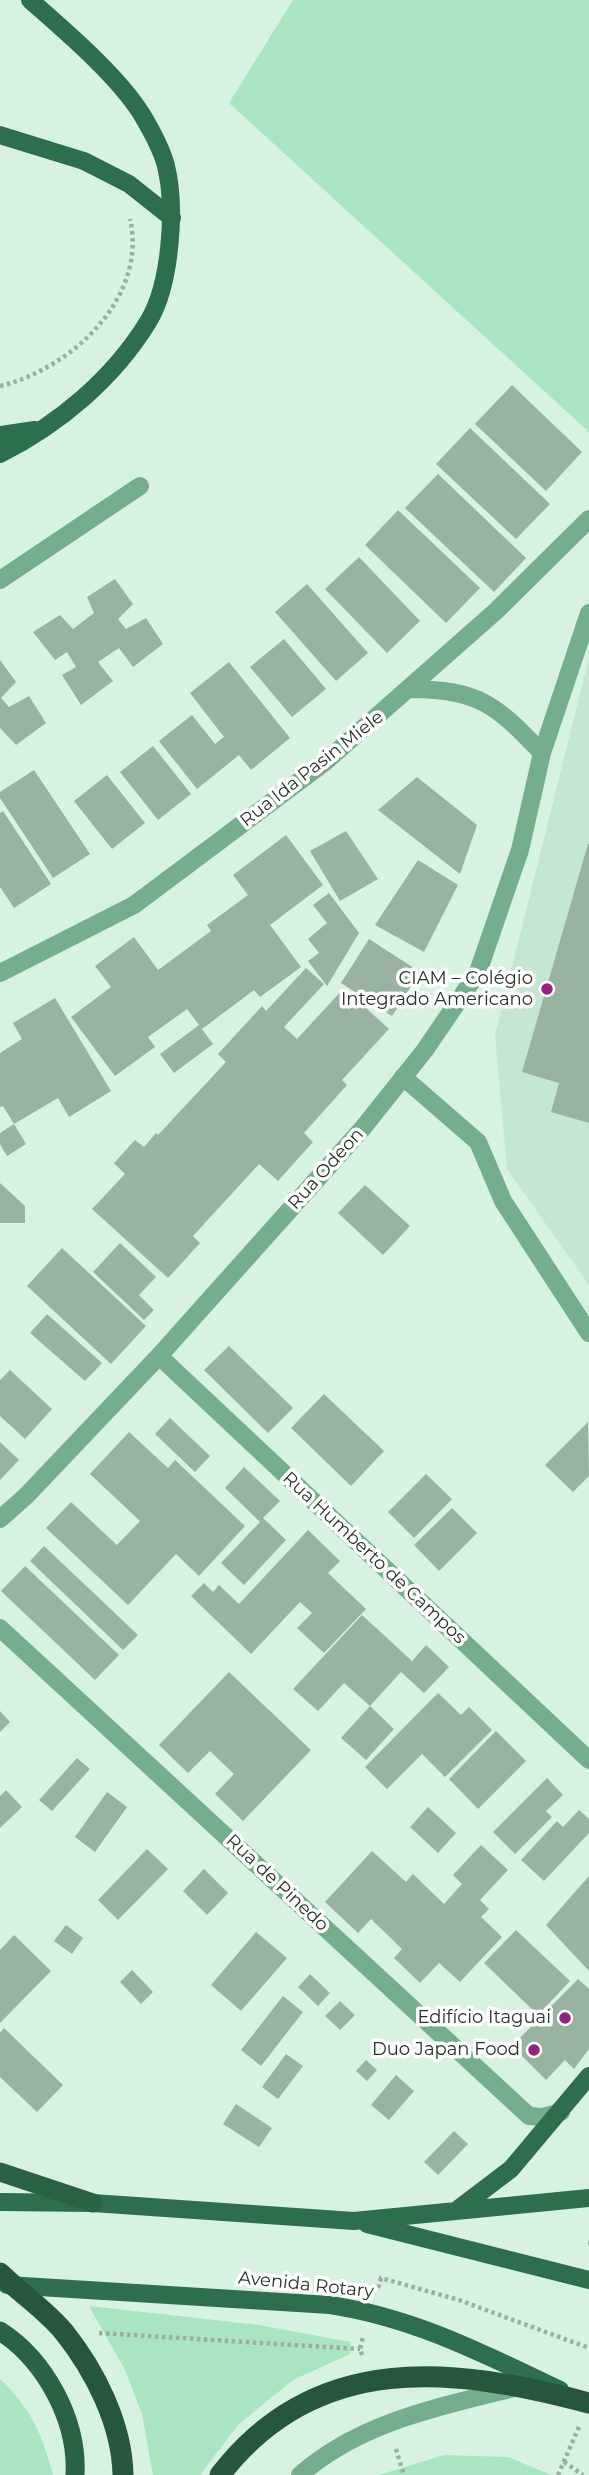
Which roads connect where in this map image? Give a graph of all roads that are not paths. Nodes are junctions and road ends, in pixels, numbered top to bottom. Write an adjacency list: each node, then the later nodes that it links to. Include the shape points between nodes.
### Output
1 (30, 0): 3 (main road, via 85,49 141,113 166,165)
2 (0, 135): 3 (main road, via 84,161 129,184)
3 (172, 218): 4 (main road, via 164,275 150,320 121,359)
4 (49, 428): 5 (main road); 6 (main road)
5 (0, 435)
6 (0, 454)
7 (141, 486): 9 (street)
8 (589, 519): 11 (street, Rua Ida Pasin Miele)
9 (0, 580)
10 (589, 613): 12 (street, Rua Odeon)
11 (411, 689): 12 (street, via 447,689 479,698 505,715); 13 (street, Rua Ida Pasin Miele, via 325,762 134,905)
12 (542, 753): 14 (street, Rua Odeon, via 520,850 478,972)
13 (0, 973)
14 (403, 1077): 15 (street, via 478,1142 503,1201); 16 (street, Rua Odeon)
15 (589, 1333)
16 (159, 1356): 17 (street, Rua Odeon); 19 (street, Rua Humberto de Campos)
17 (0, 1519)
18 (0, 1628): 21 (street, Rua de Pinedo, via 529,2116)
19 (589, 1760)
20 (589, 2077): 21 (main road)
21 (561, 2112): 26 (main road, via 511,2169)
22 (0, 2172): 25 (highway)
23 (589, 2198): 26 (main road)
24 (0, 2202): 25 (main road)
25 (93, 2203): 27 (main road)
26 (457, 2210): 27 (main road)
27 (354, 2221): 28 (main road)
28 (589, 2280)
29 (4, 2281): 32 (main road, Avenida Rotary, via 371,2311 451,2339); 34 (highway, via 63,2331 99,2386 122,2451)
30 (0, 2331): 33 (highway, via 38,2364 58,2397)
31 (523, 2386): 32 (highway); 35 (highway, via 418,2375 323,2393 263,2431); 36 (street, via 387,2424 348,2440)
32 (587, 2409)
33 (75, 2475)
34 (123, 2475)
35 (220, 2475)
36 (300, 2475)

